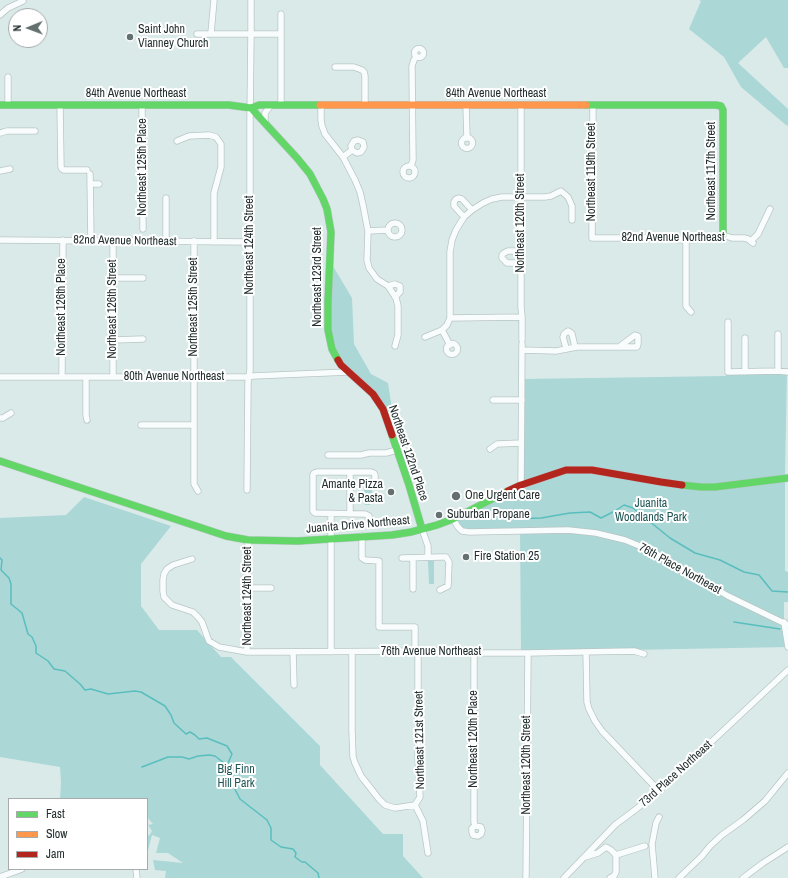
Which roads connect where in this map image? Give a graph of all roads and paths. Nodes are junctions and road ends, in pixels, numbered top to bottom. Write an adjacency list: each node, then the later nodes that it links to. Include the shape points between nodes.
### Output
1 (214, 0): 6 (street)
2 (251, 0): 8 (street, Northeast 124th Street)
3 (23, 1): 5 (street)
4 (281, 14): 9 (street)
5 (0, 15)
6 (211, 33): 7 (street); 8 (street)
7 (198, 34)
8 (252, 34): 9 (street); 26 (street, Northeast 124th Street)
9 (281, 34): 17 (street)
10 (416, 57): 20 (street, via 412,66)
11 (335, 67): 19 (street, via 354,67 364,72)
12 (8, 77): 14 (street)
13 (0, 105): 14 (street, 84th Avenue Northeast)
14 (8, 105): 24 (street, 84th Avenue Northeast)
15 (142, 105): 24 (street, 84th Avenue Northeast); 26 (street, 84th Avenue Northeast, via 229,105); 44 (street, Northeast 125th Place)
16 (271, 105): 17 (street, 84th Avenue Northeast); 26 (street, 84th Avenue Northeast); 27 (street, via 265,113)
17 (281, 105): 18 (street, 84th Avenue Northeast)
18 (321, 105): 19 (street, 84th Avenue Northeast); 33 (street, via 323,130)
19 (365, 105): 20 (street, 84th Avenue Northeast)
20 (412, 105): 21 (street, 84th Avenue Northeast); 34 (street)
21 (466, 105): 22 (street, 84th Avenue Northeast); 30 (street)
22 (521, 105): 23 (street, 84th Avenue Northeast); 39 (street, Northeast 120th Street)
23 (593, 105): 25 (street, 84th Avenue Northeast); 48 (street, Northeast 119th Street)
24 (60, 106): 37 (street, via 60,164 62,169 89,172)
25 (721, 106): 47 (street, Northeast 117th Street)
26 (251, 108): 27 (street, Northeast 123rd Street); 57 (street, Northeast 124th Street)
27 (265, 122): 81 (street, Northeast 123rd Street, via 310,174 327,209 331,245 328,330 332,349)
28 (35, 131): 29 (street)
29 (0, 133)
30 (467, 138)
31 (177, 141): 56 (street, via 189,136 209,135 216,137 221,144 220,172 214,192)
32 (352, 150): 33 (street)
33 (343, 157): 46 (street, via 360,192)
34 (411, 166)
35 (10, 169): 36 (street)
36 (0, 171)
37 (90, 184): 38 (street); 52 (street)
38 (99, 184)
39 (521, 197): 42 (street, via 492,199); 43 (street, via 551,196 561,191 568,197 572,206); 58 (street, Northeast 120th Street)
40 (166, 198): 54 (street)
41 (770, 209): 47 (street, 82nd Avenue Northeast, via 752,242 744,238)
42 (468, 214): 42 (street, via 454,206 456,199 462,199); 66 (street, via 452,240)
43 (572, 220)
44 (143, 229)
45 (388, 230): 46 (street)
46 (368, 231): 62 (street, via 369,268 377,280)
47 (723, 235): 51 (street, 82nd Avenue Northeast)
48 (592, 238): 51 (street, 82nd Avenue Northeast)
49 (0, 240): 50 (street, 82nd Avenue Northeast)
50 (63, 240): 52 (street, 82nd Avenue Northeast); 84 (street, Northeast 126th Place)
51 (686, 240): 64 (street, via 686,306)
52 (91, 241): 53 (street, 82nd Avenue Northeast)
53 (113, 242): 54 (street, 82nd Avenue Northeast); 60 (street, Northeast 126th Street)
54 (166, 242): 55 (street, 82nd Avenue Northeast)
55 (194, 242): 56 (street, 82nd Avenue Northeast); 87 (street, Northeast 125th Street)
56 (214, 242): 57 (street, 82nd Avenue Northeast)
57 (250, 242): 88 (street, Northeast 124th Street)
58 (521, 251): 59 (street, Northeast 120th Street); 59 (street, via 508,251 502,258 507,263)
59 (521, 263): 65 (street, Northeast 120th Street)
60 (113, 278): 61 (street); 73 (street, Northeast 126th Street)
61 (143, 278)
62 (388, 286): 63 (street); 63 (street, via 400,286 400,292)
63 (395, 297): 76 (street, via 398,306 398,336)
64 (691, 312)
65 (522, 317): 66 (street); 75 (street, Northeast 120th Street)
66 (450, 318): 68 (street)
67 (728, 322): 82 (street, via 728,372)
68 (442, 330): 70 (street); 74 (street)
69 (778, 334): 80 (street)
70 (425, 337)
71 (745, 338): 82 (street)
72 (143, 339): 73 (street)
73 (113, 340): 86 (street, Northeast 126th Street)
74 (450, 344)
75 (522, 345): 79 (street, via 556,351); 91 (street, Northeast 120th Street)
76 (394, 346)
77 (575, 347): 78 (street); 79 (street); 79 (street, via 572,334 566,332 563,337)
78 (619, 347)
79 (566, 348)
80 (778, 371): 82 (street); 83 (street)
81 (348, 372): 88 (street, 80th Avenue Northeast); 99 (street, Northeast 122nd Place, via 379,402)
82 (745, 372)
83 (788, 372)
84 (62, 373)
85 (0, 377): 89 (street, 80th Avenue Northeast)
86 (113, 377): 87 (street, 80th Avenue Northeast); 89 (street, 80th Avenue Northeast)
87 (194, 377): 88 (street, 80th Avenue Northeast); 96 (street, Northeast 125th Street)
88 (248, 377): 106 (street, Northeast 124th Street)
89 (86, 378): 94 (street)
90 (493, 400): 91 (street)
91 (522, 400): 97 (street, Northeast 120th Street)
92 (11, 414): 93 (street)
93 (0, 418)
94 (87, 420)
95 (141, 425): 96 (street)
96 (194, 425): 107 (street, Northeast 125th Street, via 194,484)
97 (521, 443): 98 (street, via 498,444); 104 (street, Northeast 120th Street)
98 (490, 449)
99 (397, 450): 100 (street, via 361,455); 112 (street, Northeast 122nd Place)
100 (328, 455)
101 (0, 461): 115 (street, Juanita Drive Northeast, via 226,536)
102 (350, 472): 105 (street, via 374,472); 108 (street, via 317,472 313,475 314,512); 109 (street)
103 (788, 478): 104 (street, Juanita Drive Northeast, via 701,487 592,470 566,470)
104 (521, 485): 110 (street, Juanita Drive Northeast)
105 (375, 486)
106 (247, 490)
107 (198, 491)
108 (330, 514): 109 (street); 114 (street)
109 (350, 514): 111 (street, via 365,514)
110 (453, 519): 112 (street, Juanita Drive Northeast); 124 (street, 76th Place Northeast, via 462,531 469,532 568,530 625,540 662,557 728,596)
111 (370, 524)
112 (422, 529): 113 (street, Juanita Drive Northeast, via 399,534); 116 (street, via 428,546)
113 (362, 536): 114 (street, Juanita Drive Northeast); 130 (street, Northeast 121st Street, via 362,558 379,561 379,627 414,628)
114 (331, 538): 115 (street, Juanita Drive Northeast, via 298,541); 128 (street)
115 (248, 540): 120 (street, Northeast 124th Street)
116 (428, 557): 118 (street); 123 (street, via 446,557 449,562 448,586)
117 (402, 558): 118 (street)
118 (413, 558): 122 (street)
119 (192, 559): 126 (street, 76th Avenue Northeast, via 167,569 163,580 164,597 172,605 193,612 202,622 209,641 219,647)
120 (248, 588): 121 (street); 126 (street, Northeast 124th Street)
121 (271, 588)
122 (413, 589)
123 (440, 590)
124 (786, 624): 125 (street)
125 (788, 647)
126 (247, 652): 127 (street, 76th Avenue Northeast)
127 (294, 652): 128 (street, 76th Avenue Northeast); 136 (street)
128 (331, 652): 129 (street, 76th Avenue Northeast)
129 (352, 652): 130 (street, 76th Avenue Northeast); 139 (street, Northeast 121st Street, via 352,730 355,763 361,776 385,805 394,808)
130 (417, 652): 132 (street, 76th Avenue Northeast); 139 (street, Northeast 121st Street, via 418,758 421,793)
131 (586, 652): 133 (street, 76th Avenue Northeast); 134 (street, 76th Avenue Northeast, via 634,651); 138 (street, via 587,702 595,721)
132 (474, 653): 133 (street, 76th Avenue Northeast); 141 (street, Northeast 120th Place)
133 (528, 653): 149 (street, Northeast 120th Street)
134 (644, 654)
135 (788, 670): 138 (street, 73rd Place Northeast)
136 (294, 685)
137 (787, 775): 153 (street, via 765,801 722,834)
138 (659, 790): 146 (street, 73rd Place Northeast, via 616,824)
139 (415, 805): 144 (street, via 424,821)
140 (659, 817): 152 (street, via 652,844)
141 (475, 826)
142 (645, 846): 145 (street)
143 (788, 847): 154 (street)
144 (428, 853)
145 (616, 855): 146 (street, via 606,847); 151 (street, via 616,873)
146 (584, 858): 150 (street, 73rd Place Northeast)
147 (18, 870): 148 (street)
148 (0, 877)
149 (526, 878)
150 (564, 878)
151 (610, 878)
152 (655, 878)
153 (679, 878)
154 (743, 878)

